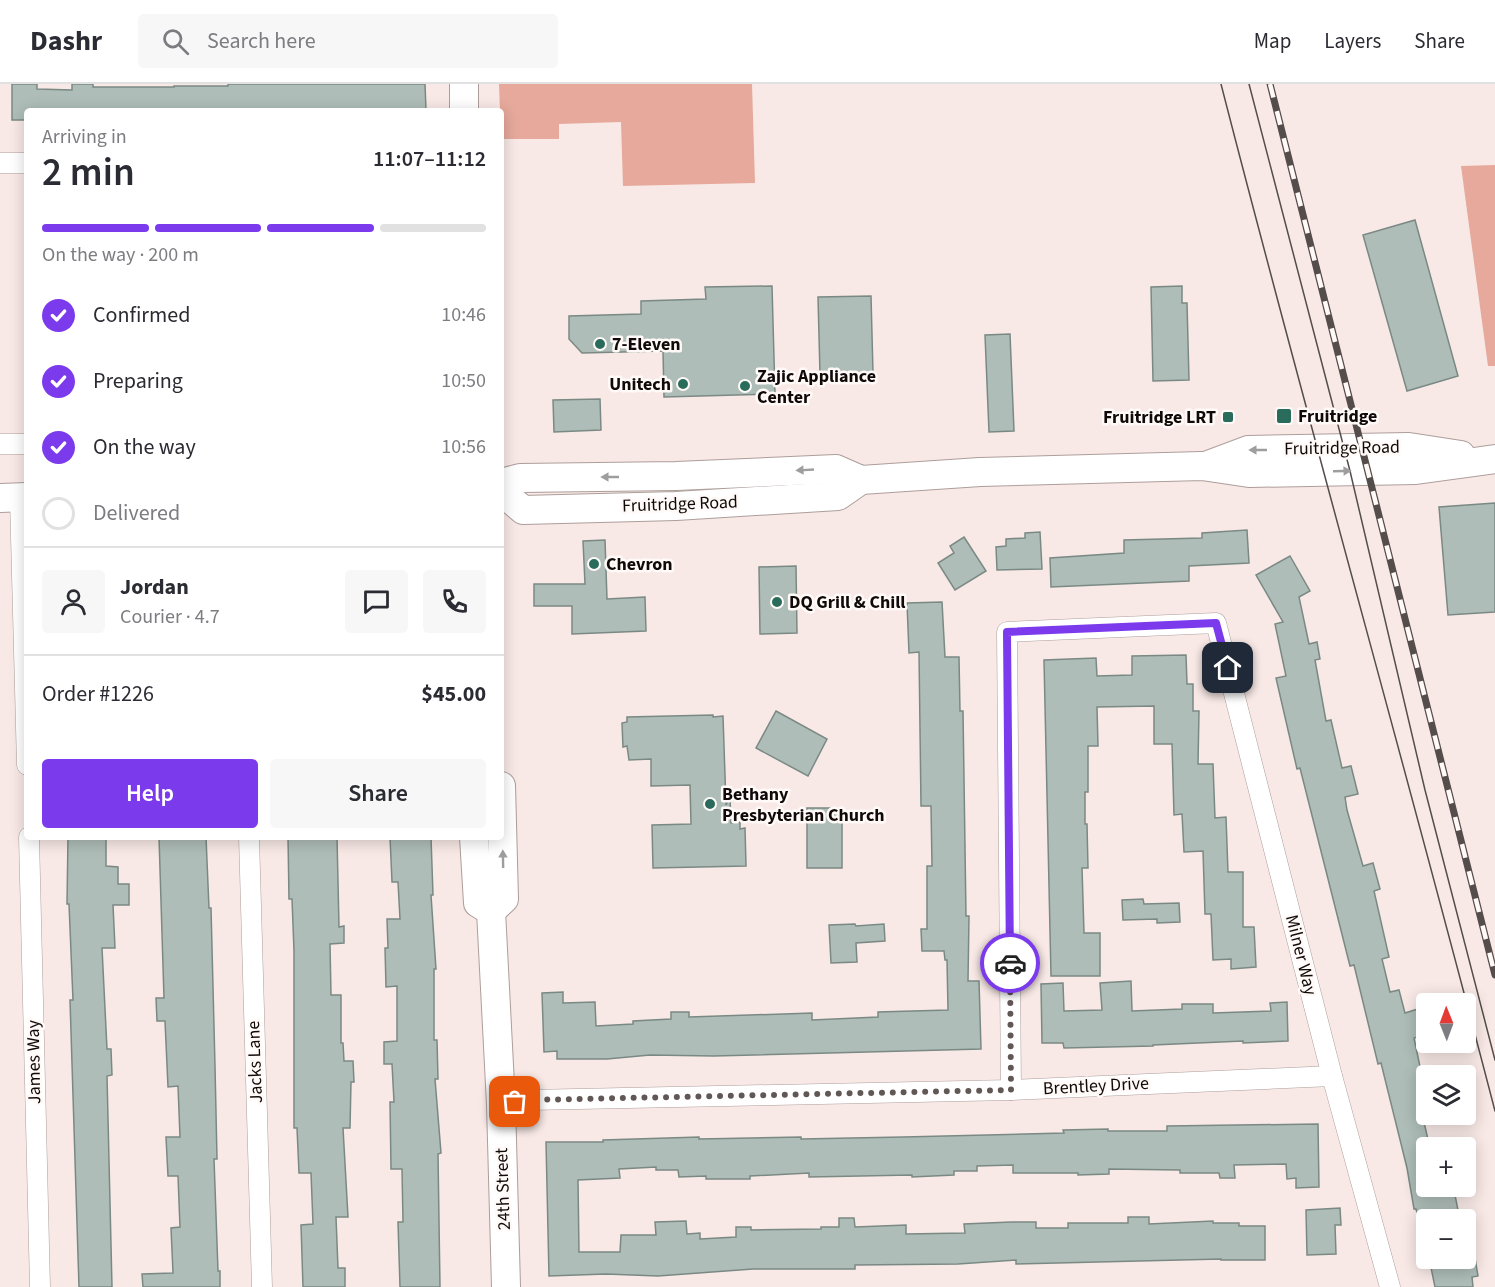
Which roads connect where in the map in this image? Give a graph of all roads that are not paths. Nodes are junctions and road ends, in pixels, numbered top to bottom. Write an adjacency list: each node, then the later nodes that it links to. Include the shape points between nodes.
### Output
1 (464, 84): 2 (main road)
2 (464, 108)
3 (0, 163): 4 (street)
4 (24, 163)
5 (0, 444): 6 (street)
6 (24, 444)
7 (1489, 459): 8 (main road, Fruitridge Road, via 1416,470 1249,472 1202,466 980,472)
8 (861, 480): 9 (main road, Fruitridge Road, one-way to 9, via 836,469 520,478); 10 (main road, Fruitridge Road, via 838,496 676,506 523,510)
9 (504, 482)
10 (504, 494)
11 (16, 498): 12 (street)
12 (24, 677)
13 (29, 840): 21 (street, James Way)
14 (249, 840): 22 (street, Jacks Lane)
15 (474, 840): 17 (main road, 24th Street, via 478,903)
16 (502, 840): 17 (main road, one-way to 16, via 504,899)
17 (490, 911): 20 (main road, 24th Street)
18 (1332, 1076): 19 (street, Brentley Drive); 19 (street, Milner Way, via 1216,623 1007,632); 24 (street, Milner Way)
19 (1011, 1090): 20 (street, Brentley Drive, via 529,1100)
20 (501, 1104): 23 (main road, 24th Street)
21 (40, 1287)
22 (262, 1287)
23 (506, 1287)
24 (1390, 1287)

